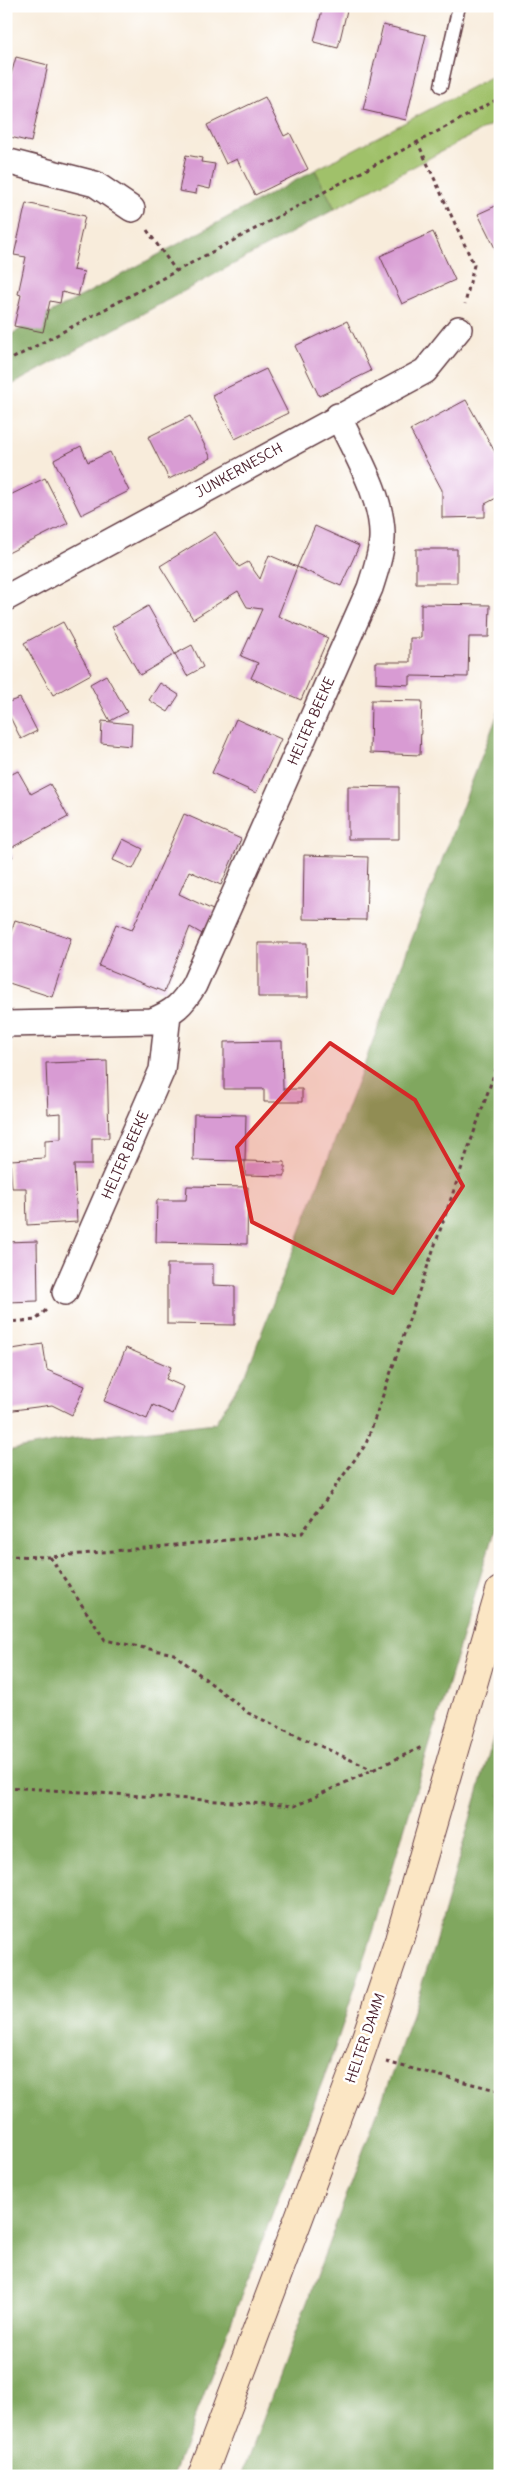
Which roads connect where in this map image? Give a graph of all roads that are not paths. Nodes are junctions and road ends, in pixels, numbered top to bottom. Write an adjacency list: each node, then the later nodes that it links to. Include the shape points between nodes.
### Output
1 (459, 6): 2 (lane)
2 (440, 86)
3 (6, 161): 4 (street, via 95,184)
4 (132, 209)
5 (459, 329): 6 (street, JUNKERNESCH, via 424,371)
6 (338, 416): 7 (street, JUNKERNESCH); 8 (street, HELTER BEEKE, via 374,494 381,518 382,540 373,580 194,984 183,1003)
7 (6, 598)
8 (168, 1014): 9 (street, HELTER BEEKE, via 152,1021); 10 (street, HELTER BEEKE, via 162,1070)
9 (6, 1024)
10 (65, 1292)
11 (500, 1591): 12 (street, HELTER DAMM, via 399,1940 360,2055)
12 (202, 2476)

